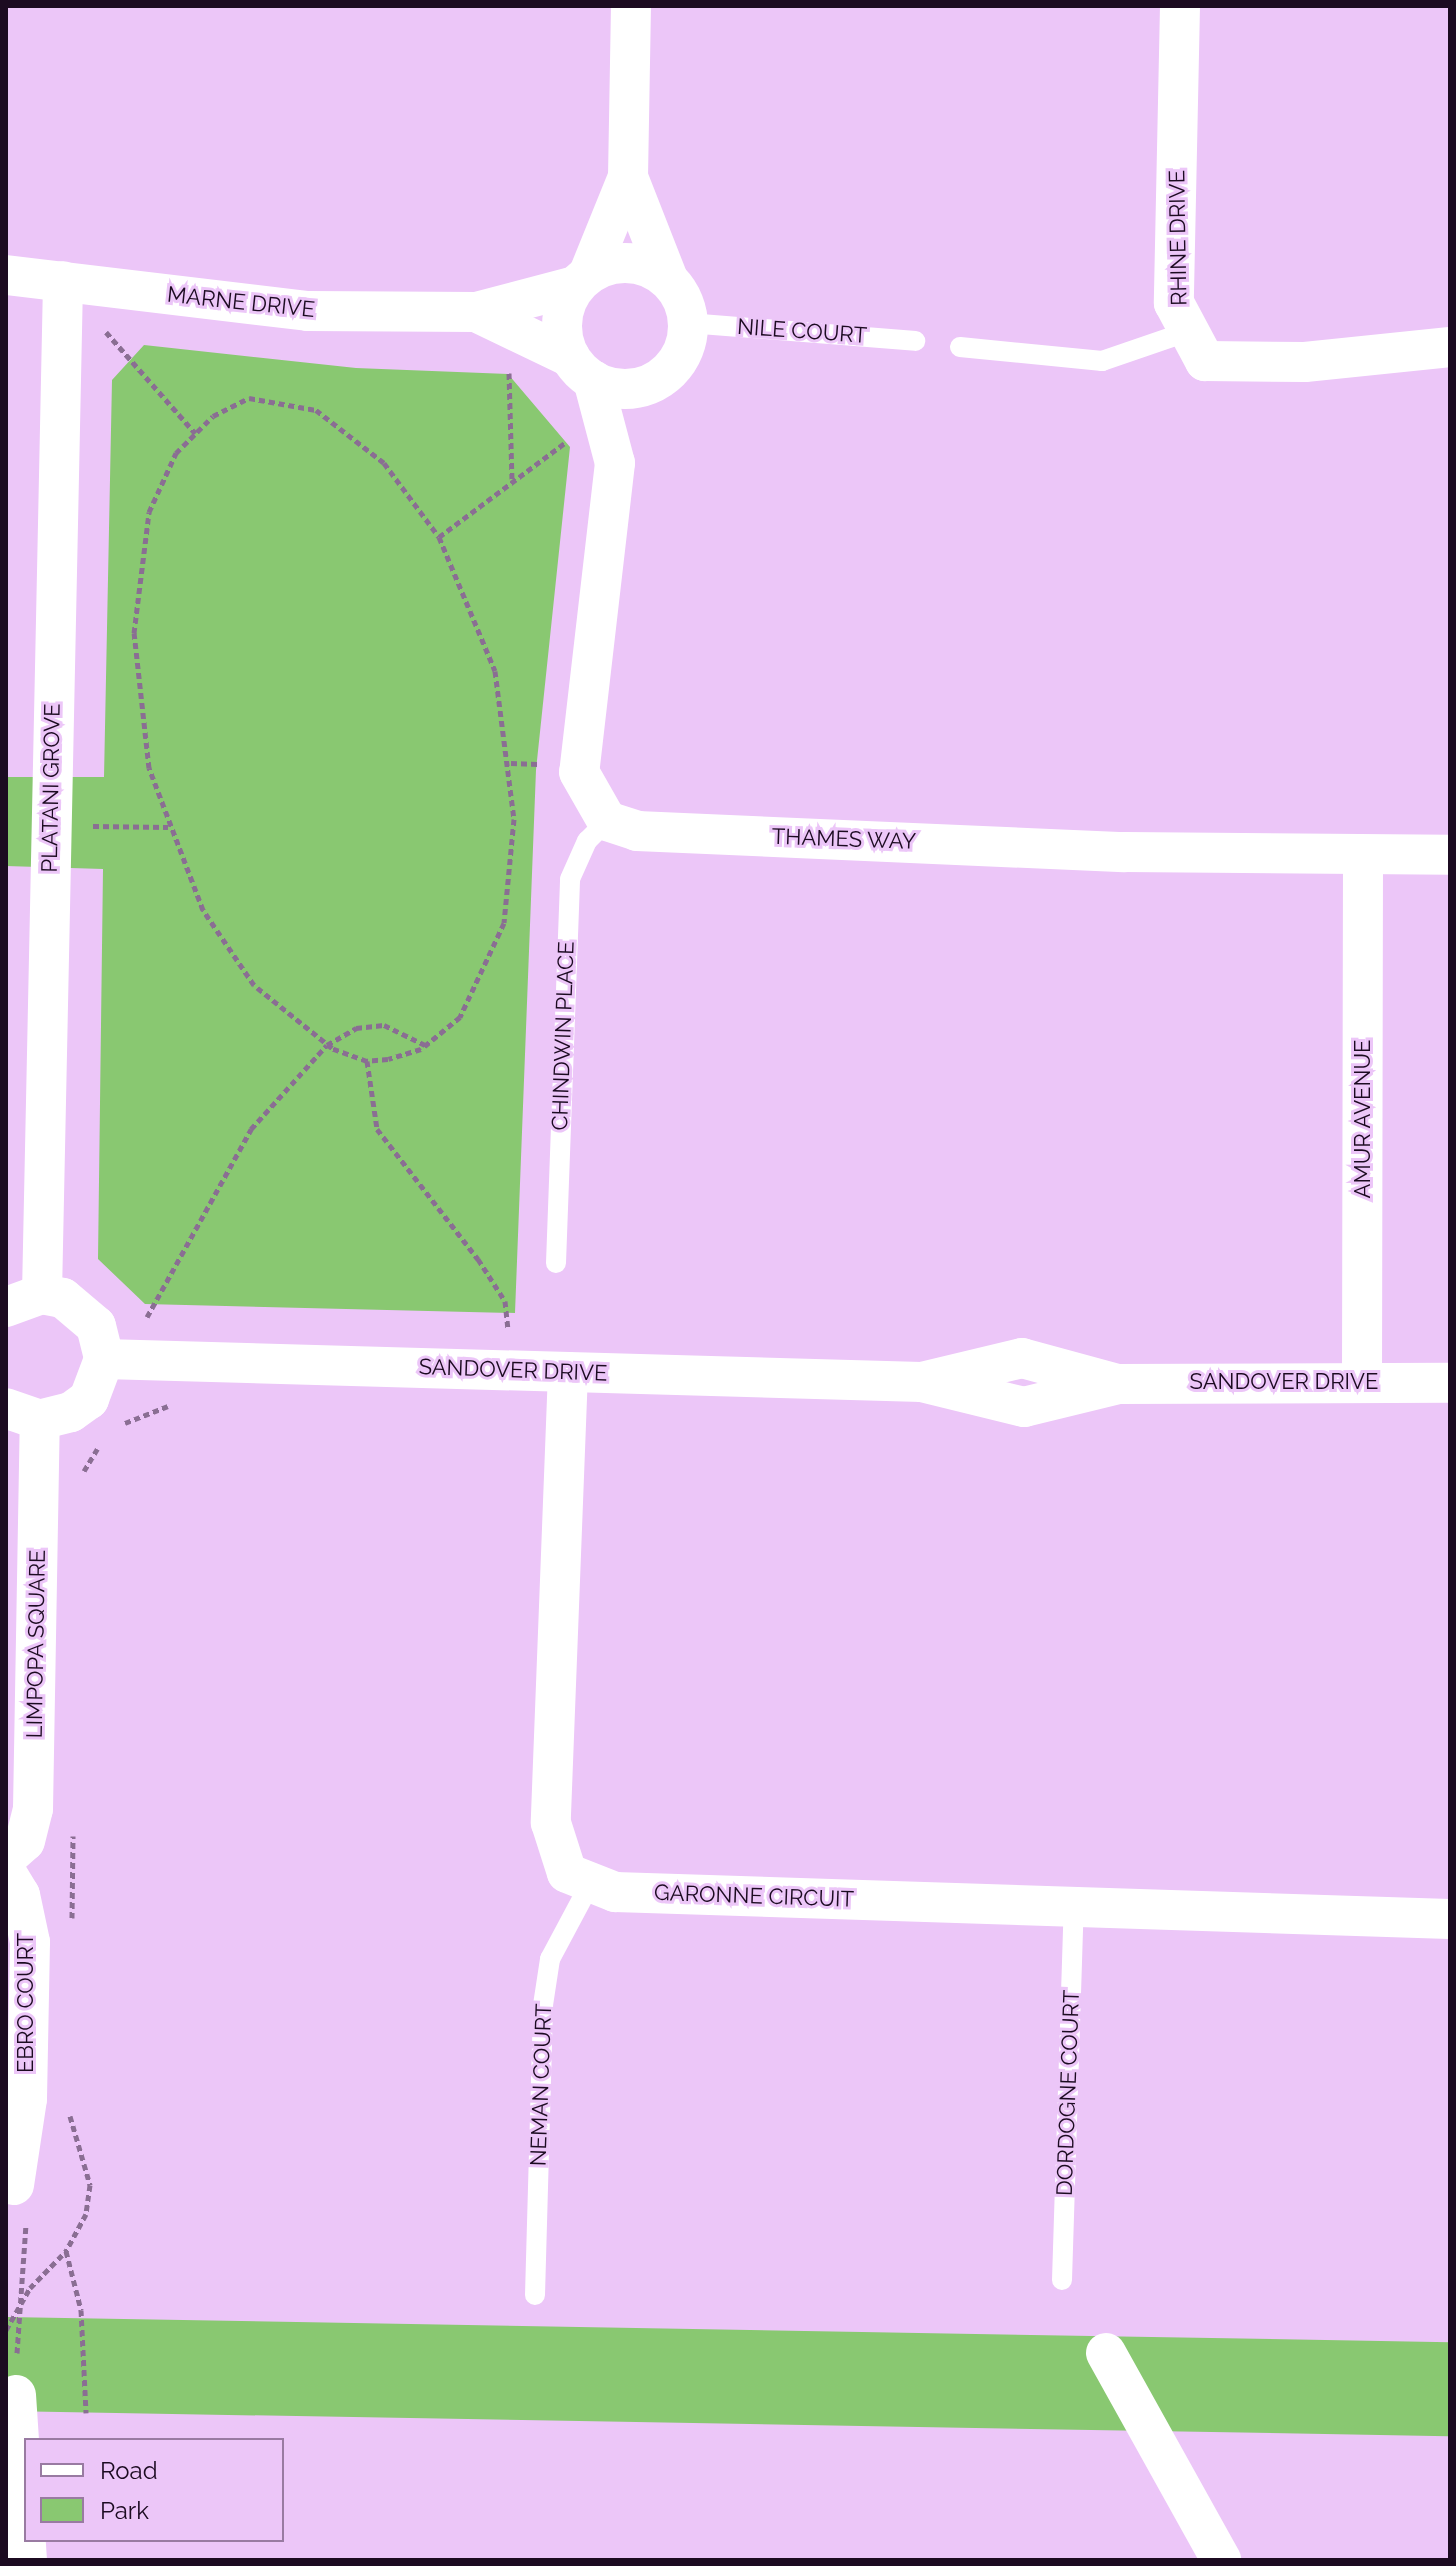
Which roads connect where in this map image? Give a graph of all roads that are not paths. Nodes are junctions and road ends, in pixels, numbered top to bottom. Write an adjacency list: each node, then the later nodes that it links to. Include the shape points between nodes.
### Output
1 (631, 6): 3 (street)
2 (1180, 6): 10 (street, RHINE DRIVE, via 1174,303)
3 (628, 177): 5 (street); 6 (street)
4 (6, 275): 7 (street, MARNE DRIVE)
5 (668, 279): 6 (street, via 630,262); 9 (street)
6 (582, 280): 8 (street, MARNE DRIVE); 14 (street, via 561,321)
7 (63, 281): 8 (street, MARNE DRIVE, via 308,311); 21 (street, PLATANI GROVE)
8 (476, 312): 14 (street, MARNE DRIVE)
9 (688, 323): 11 (lane, NILE COURT); 15 (street, via 679,358)
10 (1184, 333): 12 (lane, via 1102,361); 13 (street, RHINE DRIVE, via 1205,361 1244,365)
11 (915, 341)
12 (960, 347)
13 (1450, 347)
14 (582, 369): 15 (street, via 623,389); 16 (street)
15 (653, 383): 16 (street)
16 (615, 463): 17 (street, via 579,772)
17 (607, 821): 19 (street, THAMES WAY, via 653,831); 20 (lane, CHINDWIN PLACE, via 587,841 570,879)
18 (1450, 855): 19 (street, THAMES WAY)
19 (1363, 856): 24 (street, AMUR AVENUE)
20 (556, 1263)
21 (24, 1300): 22 (street, via 82,1309 96,1326)
22 (104, 1359): 23 (street, SANDOVER DRIVE); 26 (street, via 89,1399)
23 (568, 1372): 24 (street, SANDOVER DRIVE, via 922,1382 1024,1407 1118,1384); 29 (street, via 551,1823 567,1873)
24 (1362, 1381): 25 (street, SANDOVER DRIVE)
25 (1450, 1383)
26 (23, 1414): 27 (street, LIMPOPA SQUARE, via 33,1809 25,1841)
27 (6, 1858)
28 (6, 1872): 32 (street, EBRO COURT, via 20,1895 30,1942 27,2099)
29 (589, 1886): 30 (street, GARONNE CIRCUIT); 34 (lane, NEMAN COURT, via 550,1959 543,2005)
30 (1074, 1907): 31 (street, GARONNE CIRCUIT); 33 (lane, DORDOGNE COURT)
31 (1450, 1919)
32 (14, 2185)
33 (1062, 2280)
34 (535, 2295)
35 (1106, 2353): 38 (street)
36 (16, 2395): 37 (street)
37 (24, 2515)
38 (1221, 2560)

